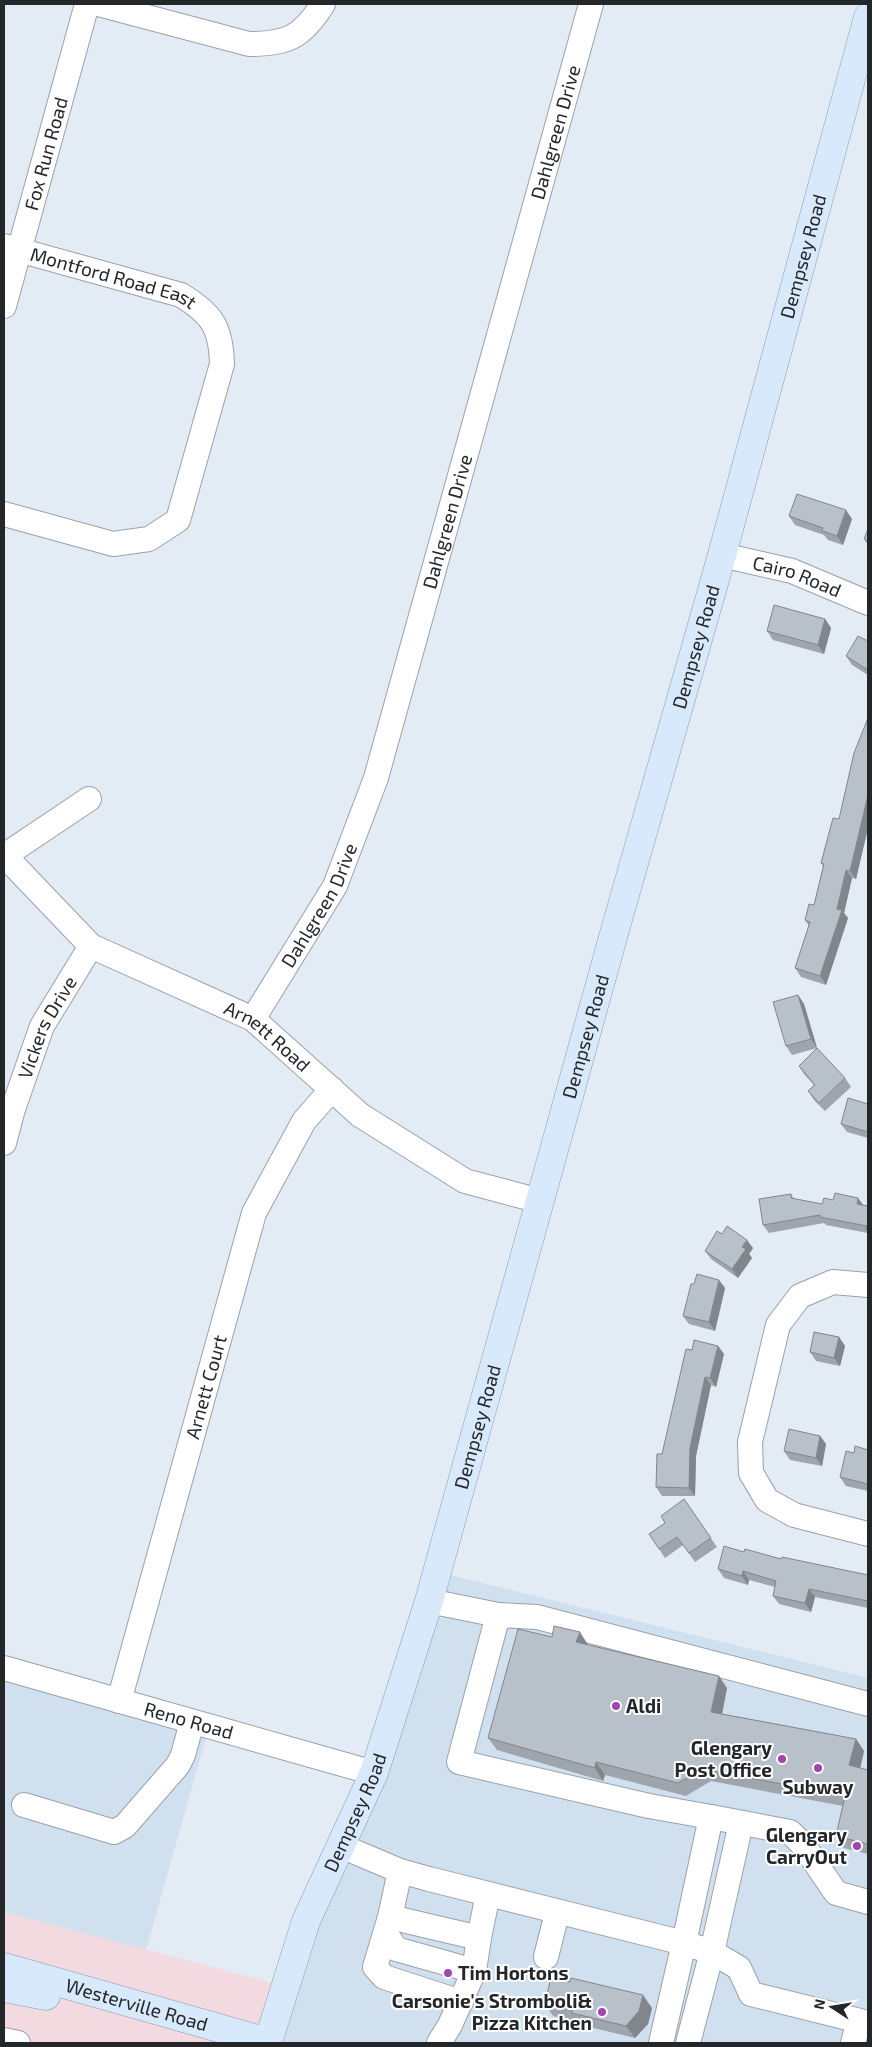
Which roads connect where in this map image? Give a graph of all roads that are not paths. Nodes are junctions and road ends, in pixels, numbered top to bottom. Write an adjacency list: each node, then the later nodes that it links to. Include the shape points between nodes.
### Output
1 (87, 4): 6 (street, Fox Run Road)
2 (98, 4): 3 (street, via 249,44 272,44 294,37 311,23)
3 (323, 4)
4 (591, 4): 14 (street, Dahlgreen Drive, via 376,778 336,886)
5 (868, 17): 9 (main road, Dempsey Road)
6 (12, 249): 7 (street, Fox Run Road); 8 (street, Montford Road East, via 181,296 200,307 214,323 221,343 222,364 178,520 149,539 113,544)
7 (4, 306)
8 (4, 514)
9 (722, 555): 10 (street, Cairo Road, via 792,571); 17 (main road, Dempsey Road)
10 (868, 603)
11 (89, 799): 12 (street)
12 (4, 856): 13 (street, Arnett Road)
13 (90, 946): 14 (street, Arnett Road); 16 (street, Vickers Drive, via 42,1026)
14 (253, 1019): 15 (street, Arnett Road)
15 (332, 1089): 17 (street, Arnett Road, via 360,1115 465,1181); 23 (street, Arnett Court, via 304,1121 254,1213)
16 (4, 1143)
17 (540, 1201): 20 (main road, Dempsey Road)
18 (868, 1285): 19 (street, via 833,1282 800,1296 778,1325 750,1442 751,1473 767,1500 794,1515)
19 (868, 1534)
20 (429, 1601): 21 (street); 26 (main road, Dempsey Road)
21 (498, 1615): 24 (street, via 537,1617); 28 (street, via 459,1762 649,1806)
22 (4, 1668): 23 (street, Reno Road)
23 (119, 1702): 25 (street, Reno Road)
24 (868, 1704)
25 (192, 1722): 26 (street, Reno Road); 27 (street, via 183,1755 171,1776 119,1830 114,1832)
26 (374, 1773): 30 (main road, Dempsey Road)
27 (24, 1805)
28 (712, 1817): 29 (street); 37 (street)
29 (740, 1823): 33 (street, via 790,1832 804,1846 836,1893); 38 (street)
30 (341, 1846): 31 (street); 48 (main road, Dempsey Road, via 306,1921)
31 (400, 1871): 32 (street); 35 (street)
32 (488, 1894): 34 (street); 36 (street)
33 (868, 1902)
34 (557, 1913): 37 (street); 39 (street)
35 (388, 1925): 36 (street); 41 (street, via 396,1949); 43 (street, via 375,1967 384,1977)
36 (479, 1938): 41 (street)
37 (684, 1943): 38 (street); 49 (street)
38 (712, 1952): 44 (street, via 739,1968 751,1994); 50 (street)
39 (546, 1957)
40 (4, 1967): 48 (main road, Westerville Road)
41 (474, 1971): 43 (street)
42 (4, 1988): 48 (main road, Westerville Road)
43 (461, 2002): 45 (street)
44 (860, 2029)
45 (446, 2037)
46 (4, 2040): 47 (street)
47 (18, 2043)
48 (269, 2043)
49 (661, 2043)
50 (688, 2043)

